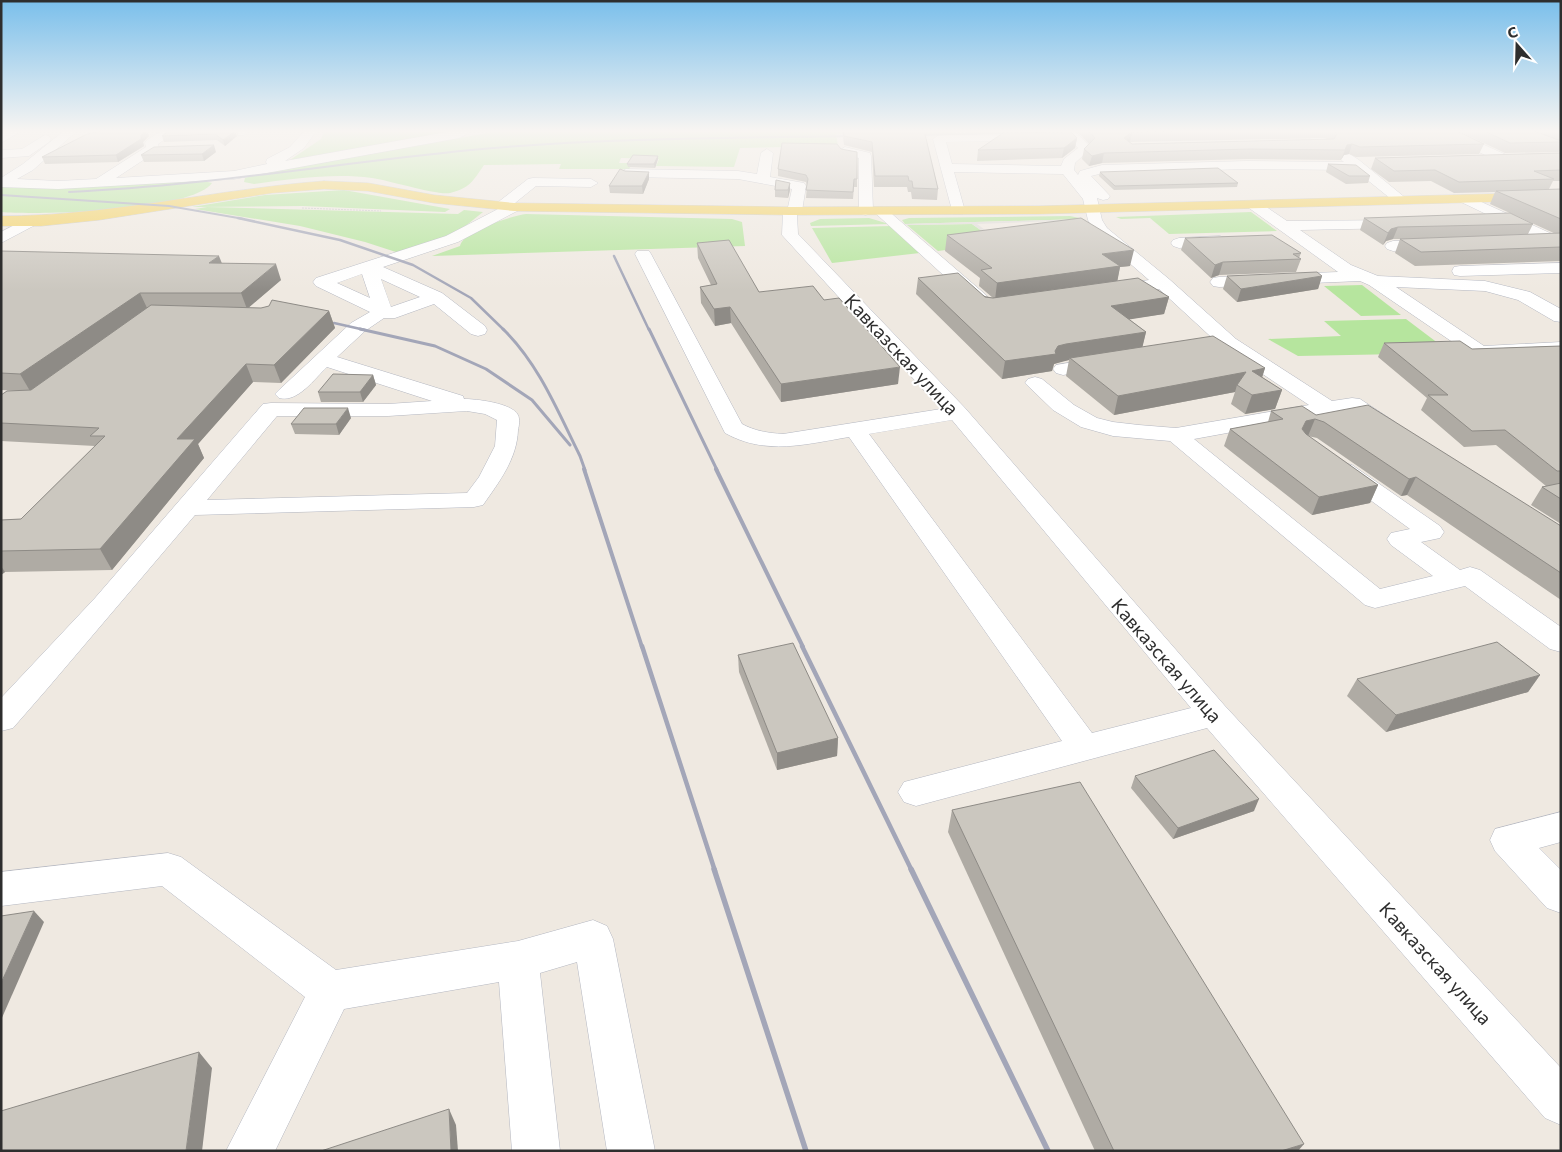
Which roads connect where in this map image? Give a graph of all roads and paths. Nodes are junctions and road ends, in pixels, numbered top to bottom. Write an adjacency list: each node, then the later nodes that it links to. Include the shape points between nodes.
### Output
1 (23, 184): 2 (street)
2 (98, 184): 3 (street)
3 (102, 184)
4 (230, 184): 12 (street, via 235,187)
5 (531, 184): 17 (street)
6 (786, 184): 22 (street, Кавказская улица, via 799,186)
7 (869, 184): 23 (street)
8 (951, 184): 24 (street)
9 (1078, 184): 20 (street, via 1090,198)
10 (1091, 184): 19 (street)
11 (1380, 184): 15 (street)
12 (272, 189): 17 (main road, via 351,185); 27 (main road, via 99,216)
13 (1561, 196): 14 (main road)
14 (1466, 198): 15 (main road); 25 (street)
15 (1401, 200): 16 (main road)
16 (1254, 205): 19 (main road); 30 (street)
17 (508, 207): 22 (main road); 40 (street, via 452,239)
18 (295, 208): 21 (path)
19 (1114, 208): 20 (main road)
20 (1093, 209): 24 (main road); 44 (street, via 1102,231)
21 (383, 211)
22 (792, 211): 23 (main road); 60 (street, Кавказская улица, via 790,234)
23 (873, 211): 24 (main road); 48 (street)
24 (958, 211)
25 (1507, 219): 26 (street); 39 (street, via 1556,242 1519,247)
26 (1478, 220)
27 (32, 221): 28 (main road); 31 (street)
28 (2, 222)
29 (1410, 222): 30 (street)
30 (1284, 226): 34 (street)
31 (1, 238)
32 (1235, 241): 33 (street)
33 (1179, 242)
34 (1312, 245): 36 (street); 42 (street, via 1345,269)
35 (1450, 245): 37 (street)
36 (1288, 246)
37 (1393, 246)
38 (643, 254): 61 (street, via 733,428 745,436 783,441)
39 (1536, 259)
40 (368, 267): 47 (street); 49 (street); 49 (street, via 322,282)
41 (1561, 268): 45 (street, via 1459,270)
42 (1368, 278): 43 (street); 45 (street); 52 (street, via 1480,352)
43 (1219, 282)
44 (1162, 283): 46 (street); 59 (street, via 1219,345)
45 (1485, 286): 50 (street, via 1524,296)
46 (1095, 292)
47 (436, 296): 49 (street, via 389,314); 51 (street)
48 (990, 308)
49 (383, 311): 53 (street)
50 (1561, 317)
51 (478, 330)
52 (1561, 348)
53 (323, 359): 57 (street); 57 (street, via 286,394 404,399)
54 (1122, 360): 55 (street)
55 (1063, 369)
56 (1035, 383): 62 (street, via 1066,410 1089,422 1103,427)
57 (418, 388): 58 (street)
58 (467, 405): 65 (street, via 388,410 271,409); 65 (street, via 490,408 508,417 506,446 490,478 474,500)
59 (1328, 408): 62 (street); 63 (street, via 1352,404)
60 (957, 413): 61 (street); 68 (street, Кавказская улица)
61 (855, 430): 70 (street)
62 (1176, 436): 66 (street, via 1375,599)
63 (1402, 436)
64 (1324, 456): 66 (street, via 1431,532 1400,539)
65 (186, 508): 69 (street, via 65,652)
66 (1455, 579): 67 (street, via 1470,576)
67 (1561, 642)
68 (1214, 714): 70 (street); 77 (street, Кавказская улица)
69 (1, 719)
70 (1085, 748): 71 (street)
71 (916, 792)
72 (1561, 827): 74 (street, via 1508,840)
73 (1, 890): 76 (street, via 168,868)
74 (1561, 896)
75 (518, 960): 76 (street); 79 (street); 80 (street, via 594,939)
76 (331, 991): 78 (street)
77 (1561, 1102)
78 (250, 1151)
79 (536, 1151)
80 (631, 1151)

